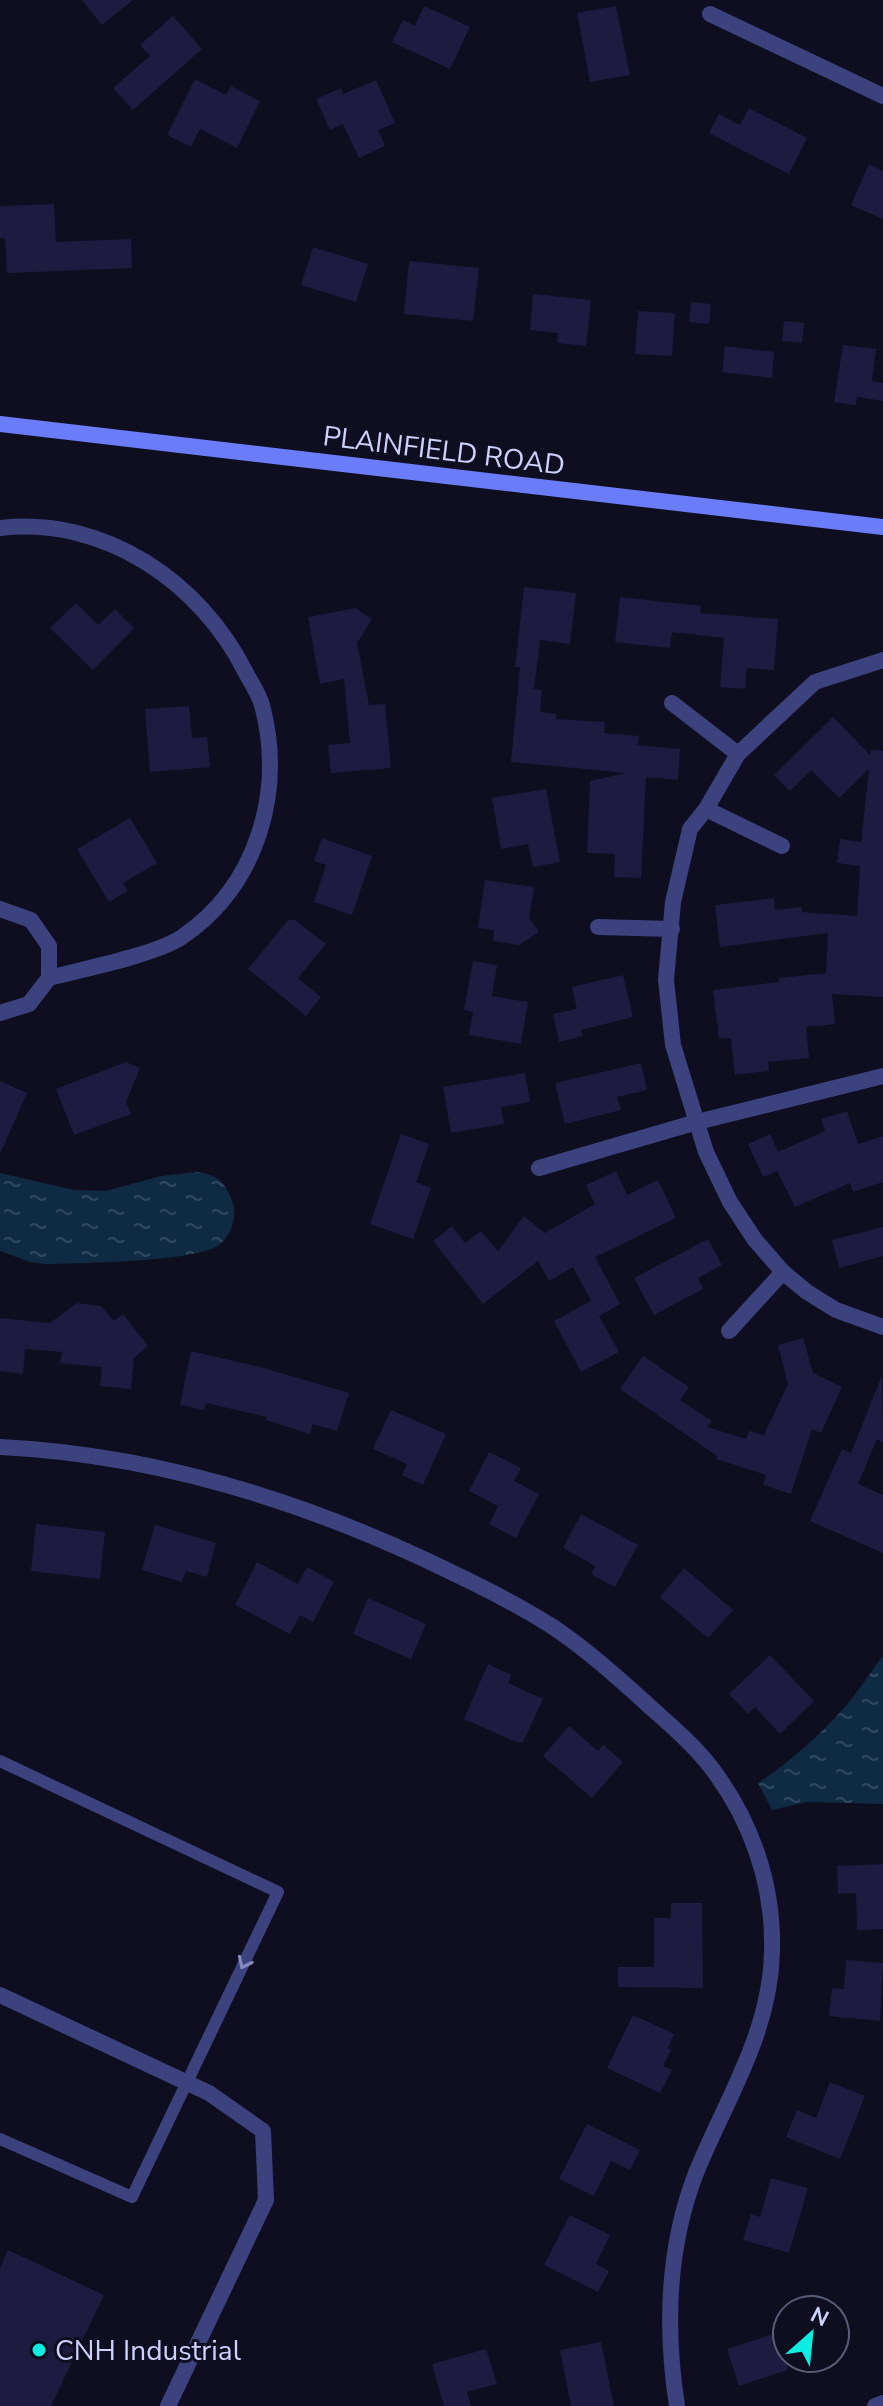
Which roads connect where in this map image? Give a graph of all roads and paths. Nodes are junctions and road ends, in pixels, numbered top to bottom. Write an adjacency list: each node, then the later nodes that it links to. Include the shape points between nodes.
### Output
1 (710, 14): 2 (street)
2 (883, 96)
3 (0, 424): 4 (main road, PLAINFIELD ROAD)
4 (883, 527)
5 (0, 528): 14 (street, via 44,528 103,541 180,585 236,652 261,704 269,752 261,831 236,884 213,912 169,945)
6 (883, 660): 8 (street, via 815,682)
7 (672, 703): 8 (street)
8 (738, 754): 9 (street)
9 (706, 809): 10 (street); 13 (street, via 690,829)
10 (782, 846)
11 (0, 909): 14 (street, via 31,920 49,946)
12 (598, 927): 13 (street)
13 (672, 929): 17 (street, via 666,980 673,1045)
14 (49, 978): 15 (street, via 29,1004)
15 (0, 1013)
16 (883, 1076): 17 (street)
17 (697, 1122): 18 (street); 19 (street, via 730,1202)
18 (539, 1168)
19 (783, 1272): 20 (street, via 836,1310); 21 (street)
20 (878, 1322)
21 (729, 1331)
22 (0, 1447): 29 (street, via 87,1456 205,1479 376,1537 488,1589 550,1625 609,1669 709,1765 738,1809 761,1859 772,1950 757,2038 695,2178 675,2252 669,2326)
23 (0, 1761): 25 (lane, one-way to 25, via 278,1892)
24 (0, 1995): 25 (street)
25 (186, 2082): 26 (lane, via 132,2197); 28 (street, via 263,2131 266,2200)
26 (0, 2139)
27 (883, 2403): 30 (street)
28 (168, 2406)
29 (677, 2406)
30 (875, 2406)

